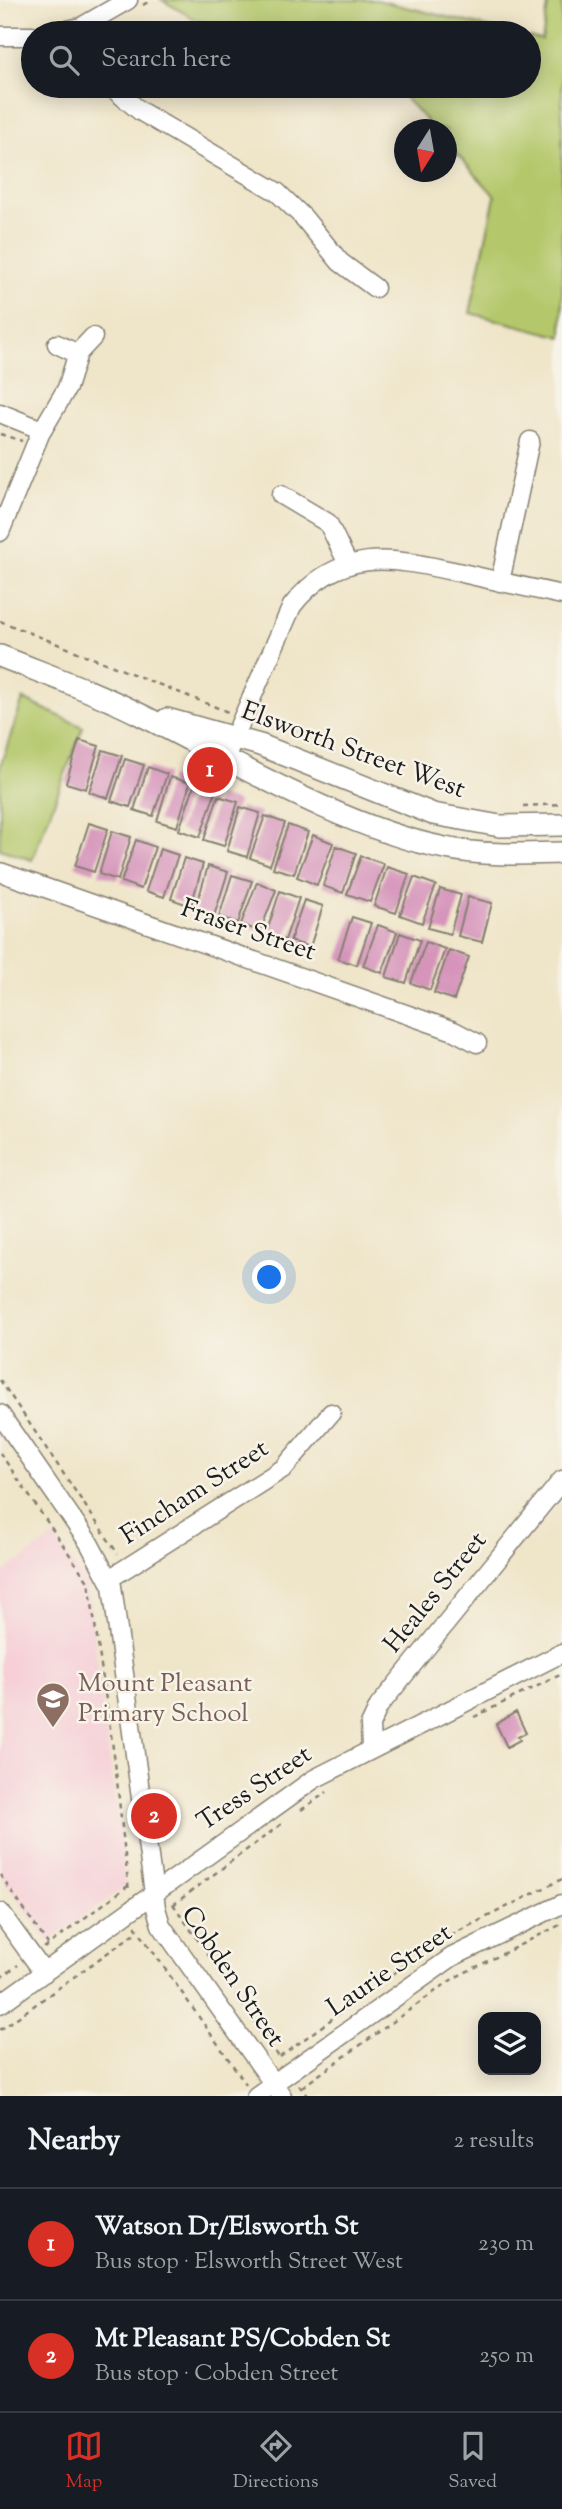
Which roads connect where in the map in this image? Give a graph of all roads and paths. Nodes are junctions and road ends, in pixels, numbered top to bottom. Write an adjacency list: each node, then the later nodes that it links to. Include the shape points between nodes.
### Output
1 (128, 0): 2 (street)
2 (94, 21)
3 (0, 36): 4 (street)
4 (21, 36)
5 (124, 98): 6 (street, via 277,192 340,262)
6 (374, 288)
7 (93, 337): 9 (street)
8 (57, 344): 9 (street)
9 (78, 354): 11 (street, via 67,388)
10 (0, 413): 11 (street)
11 (42, 430): 16 (street)
12 (0, 434): 13 (path)
13 (22, 440)
14 (530, 441): 18 (street)
15 (281, 495): 17 (street, via 328,523)
16 (0, 532)
17 (348, 564): 18 (street, via 402,561); 23 (street, via 323,576 292,606)
18 (500, 582): 19 (street)
19 (562, 595)
20 (0, 621): 23 (path)
21 (0, 656): 22 (street, Elsworth Street West)
22 (128, 708): 23 (street, Elsworth Street West); 24 (street, Elsworth Street West)
23 (238, 727): 24 (street); 27 (street, Elsworth Street West, via 433,814 500,826)
24 (225, 758): 28 (street, Elsworth Street West, via 365,823 425,844 482,853)
25 (562, 804): 26 (path)
26 (519, 807)
27 (562, 825)
28 (562, 853)
29 (0, 872): 30 (street, Fraser Street, via 454,1031)
30 (477, 1043)
31 (0, 1413): 35 (street, Cobden Street)
32 (331, 1413): 35 (street, Fincham Street, via 284,1468)
33 (0, 1453): 40 (path, via 89,1584)
34 (562, 1480): 37 (street, Heales Street, via 379,1706 370,1725)
35 (109, 1580): 41 (street, Cobden Street)
36 (562, 1653): 37 (street, Tress Street)
37 (371, 1748): 41 (street, Tress Street, via 314,1779)
38 (331, 1789): 50 (path, via 172,1904)
39 (0, 1875): 40 (path, via 47,1946)
40 (128, 1886): 43 (path)
41 (154, 1892): 43 (street, Tress Street); 53 (street, Cobden Street, via 159,1920 168,1937)
42 (562, 1904): 50 (street, Laurie Street, via 452,1957)
43 (132, 1910): 46 (path); 47 (street, Tress Street)
44 (0, 1912): 47 (street)
45 (562, 1924): 51 (path, via 454,1978)
46 (138, 1931): 49 (path); 52 (path)
47 (44, 1973): 48 (street, Tress Street)
48 (0, 2004)
49 (0, 2030)
50 (290, 2072): 51 (path); 53 (street, Laurie Street)
51 (301, 2088): 54 (path)
52 (252, 2090): 53 (street, Laurie Street)
53 (278, 2090)
54 (307, 2096)

